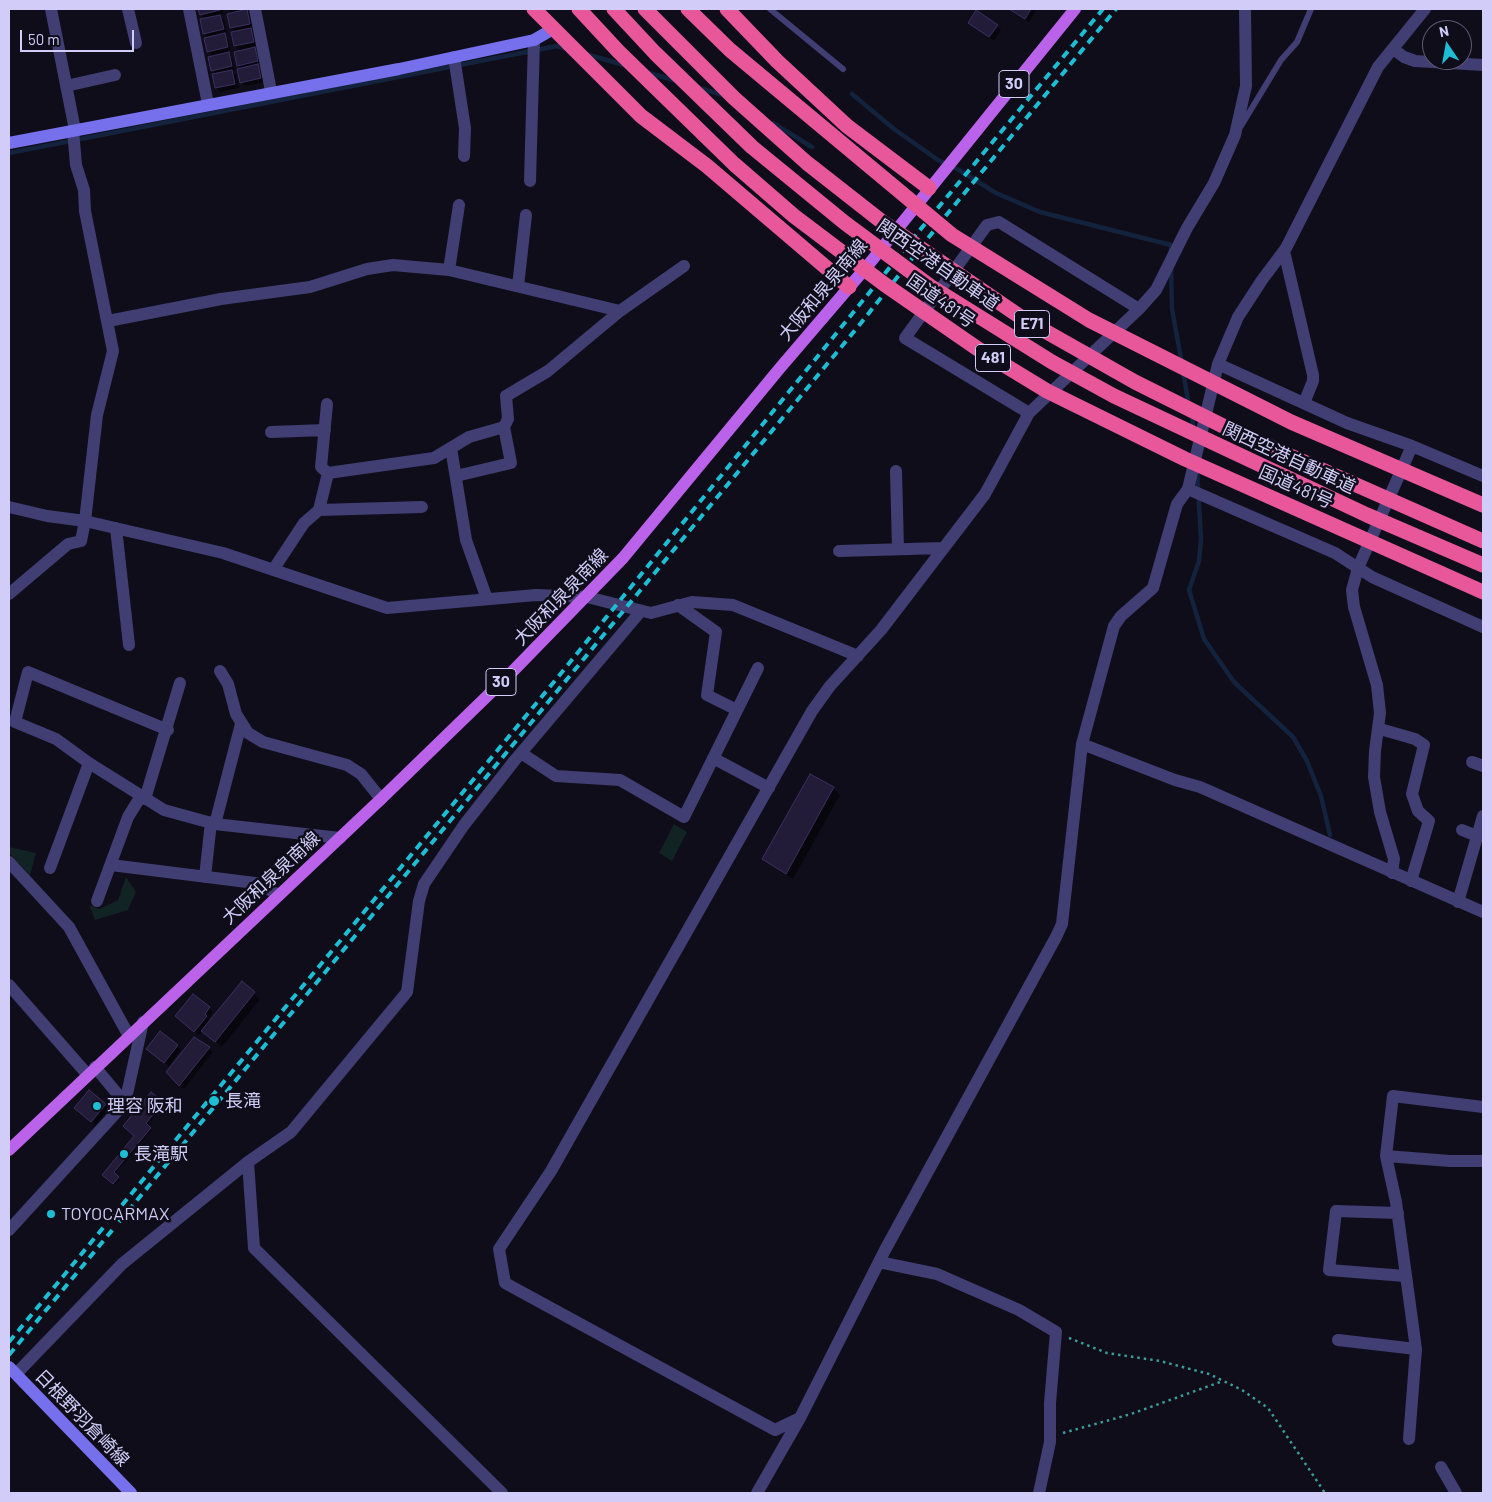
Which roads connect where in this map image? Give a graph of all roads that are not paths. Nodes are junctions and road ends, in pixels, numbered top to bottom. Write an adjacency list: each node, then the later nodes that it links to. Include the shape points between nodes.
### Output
1 (51, 9): 24 (street)
2 (128, 9): 18 (street)
3 (189, 9): 26 (street)
4 (254, 9): 25 (street)
5 (534, 9): 16 (highway)
6 (579, 9): 70 (highway, 国道481号 / 481, bridge, via 727,158 779,203 839,251 978,349 1047,391 1185,459)
7 (614, 9): 67 (highway, 関西空港自動車道 / E71, bridge, via 752,147 845,223 930,286 1114,396 1367,515)
8 (645, 9): 63 (highway, 関西空港自動車道 / E71, bridge, via 734,98 807,163 888,226 1022,318 1135,382 1223,426)
9 (688, 9): 57 (highway, bridge, via 730,50 952,235 1089,320 1291,422)
10 (727, 9): 32 (highway, via 847,126)
11 (770, 9): 22 (lane)
12 (1074, 9): 32 (main road, 大阪和泉泉南線 / 30)
13 (1245, 9): 28 (street, via 1246,86)
14 (1311, 9): 28 (lane, via 1297,42 1281,60)
15 (1426, 9): 19 (street)
16 (553, 29): 17 (street); 39 (highway, via 641,116 707,166)
17 (534, 40): 20 (street); 31 (street)
18 (136, 43)
19 (1393, 48): 21 (street, via 1415,61); 35 (street, via 1378,67)
20 (454, 57): 25 (street); 30 (street, via 465,128)
21 (1483, 65)
22 (843, 69)
23 (115, 75): 24 (street)
24 (66, 86): 27 (street)
25 (271, 91): 26 (street)
26 (208, 104): 27 (street)
27 (74, 130): 29 (street); 42 (street, via 76,166 84,190 85,211)
28 (1235, 135): 40 (street, via 1214,183 1156,290)
29 (9, 143)
30 (464, 156)
31 (530, 181)
32 (929, 188): 39 (main road, 大阪和泉泉南線 / 30)
33 (459, 206): 37 (street)
34 (526, 215): 38 (street)
35 (1284, 251): 43 (street, via 1238,318); 45 (street, via 1313,381)
36 (684, 266): 41 (street)
37 (449, 270): 38 (street); 42 (street, via 393,265 367,269 310,287 221,299)
38 (518, 286): 41 (street)
39 (849, 287): 72 (main road, 大阪和泉泉南線 / 30, via 624,558)
40 (1139, 309): 46 (street); 46 (street, via 999,222 987,226 905,338)
41 (620, 311): 47 (street, via 548,371 506,396 508,419)
42 (108, 321): 61 (street, via 113,351 97,415)
43 (1218, 364): 45 (street); 56 (street)
44 (327, 404): 48 (street)
45 (1304, 404): 50 (street)
46 (1029, 412): 64 (street, via 985,494)
47 (504, 427): 51 (street, via 469,437); 54 (street, via 512,463)
48 (325, 430): 49 (street); 53 (street, via 321,467)
49 (271, 432)
50 (1412, 446): 55 (street); 68 (street)
51 (451, 448): 53 (street, via 434,458); 54 (street)
52 (896, 471): 65 (street)
53 (328, 473): 60 (street)
54 (456, 476): 73 (street, via 466,540)
55 (1483, 476)
56 (1188, 489): 68 (street, via 1335,554); 86 (street, via 1177,504 1153,588 1114,626)
57 (1483, 505)
58 (9, 507): 61 (street)
59 (422, 507): 60 (street)
60 (319, 510): 69 (street, via 304,523)
61 (85, 521): 62 (street); 71 (street, via 81,541 68,544)
62 (116, 528): 69 (street, via 223,553); 77 (street)
63 (1483, 541)
64 (943, 548): 65 (street); 78 (street)
65 (898, 549): 66 (street)
66 (840, 551)
67 (1483, 565)
68 (1358, 568): 76 (street); 84 (street, via 1352,590 1354,607 1377,685)
69 (273, 570): 73 (street, via 387,608)
70 (1483, 592)
71 (9, 594)
72 (587, 597): 73 (street, via 536,595); 75 (street); 92 (main road, 大阪和泉泉南線 / 30)
73 (487, 599)
74 (678, 605): 75 (street, via 651,613); 78 (street, via 692,602 733,605); 82 (street, via 716,632 707,695)
75 (641, 611): 87 (street)
76 (1483, 627)
77 (129, 645)
78 (858, 656): 90 (street, via 812,711)
79 (758, 668): 82 (street)
80 (220, 671): 83 (street, via 228,684)
81 (180, 683): 85 (street)
82 (737, 710): 88 (street)
83 (241, 724): 92 (street, via 248,733 263,742 347,765 361,774); 94 (street)
84 (1380, 729): 101 (street, via 1374,777 1394,859); 103 (street, via 1414,738 1424,745 1412,794 1418,811 1429,821)
85 (168, 730): 89 (street, via 28,672 14,722 56,739); 91 (street)
86 (1082, 744): 101 (street, via 1175,780 1200,786); 121 (street, via 1062,924)
87 (521, 753): 88 (street, via 556,776 620,780 684,817); 118 (street, via 464,825 424,884 408,992 291,1132)
88 (713, 758): 90 (street)
89 (89, 763): 91 (street); 100 (street)
90 (768, 788): 126 (street, via 551,1171 499,1249 505,1283 775,1430)
91 (143, 797): 94 (street, via 164,810); 99 (street, via 128,817)
92 (381, 799): 97 (main road, 大阪和泉泉南線 / 30)
93 (1483, 816): 96 (street)
94 (213, 823): 97 (street); 102 (street)
95 (1462, 830): 96 (street)
96 (1477, 836): 106 (street)
97 (340, 838): 104 (main road, 大阪和泉泉南線 / 30)
98 (9, 862): 111 (street, via 69,928)
99 (111, 865): 102 (street); 105 (street)
100 (50, 868)
101 (1392, 873): 103 (street)
102 (205, 877): 104 (street, via 263,884)
103 (1411, 881): 106 (street)
104 (278, 896): 110 (main road, 大阪和泉泉南線 / 30)
105 (97, 901)
106 (1458, 902): 107 (street)
107 (1483, 912)
108 (9, 985): 109 (street)
109 (13, 1000): 112 (street)
110 (143, 1022): 111 (main road, 大阪和泉泉南線 / 30); 113 (street)
111 (129, 1036): 112 (main road, 大阪和泉泉南線 / 30)
112 (91, 1071): 113 (street); 115 (main road, 大阪和泉泉南線 / 30)
113 (125, 1103): 120 (street)
114 (1483, 1107): 116 (street, via 1393,1096)
115 (9, 1150)
116 (1386, 1156): 117 (street); 119 (street)
117 (1483, 1161)
118 (248, 1162): 125 (street, via 122,1264); 130 (street, via 254,1248)
119 (1398, 1214): 122 (street); 122 (street, via 1336,1211 1329,1270)
120 (9, 1230)
121 (879, 1262): 126 (street); 132 (street, via 937,1274 1019,1310 1056,1332 1050,1437)
122 (1405, 1276): 124 (street)
123 (1338, 1340): 124 (street)
124 (1416, 1349): 127 (street)
125 (12, 1371): 129 (street, 日根野羽倉崎線)
126 (800, 1418): 131 (street)
127 (1409, 1439)
128 (1441, 1467): 133 (street)
129 (130, 1493)
130 (502, 1493)
131 (757, 1493)
132 (1039, 1493)
133 (1456, 1493)

